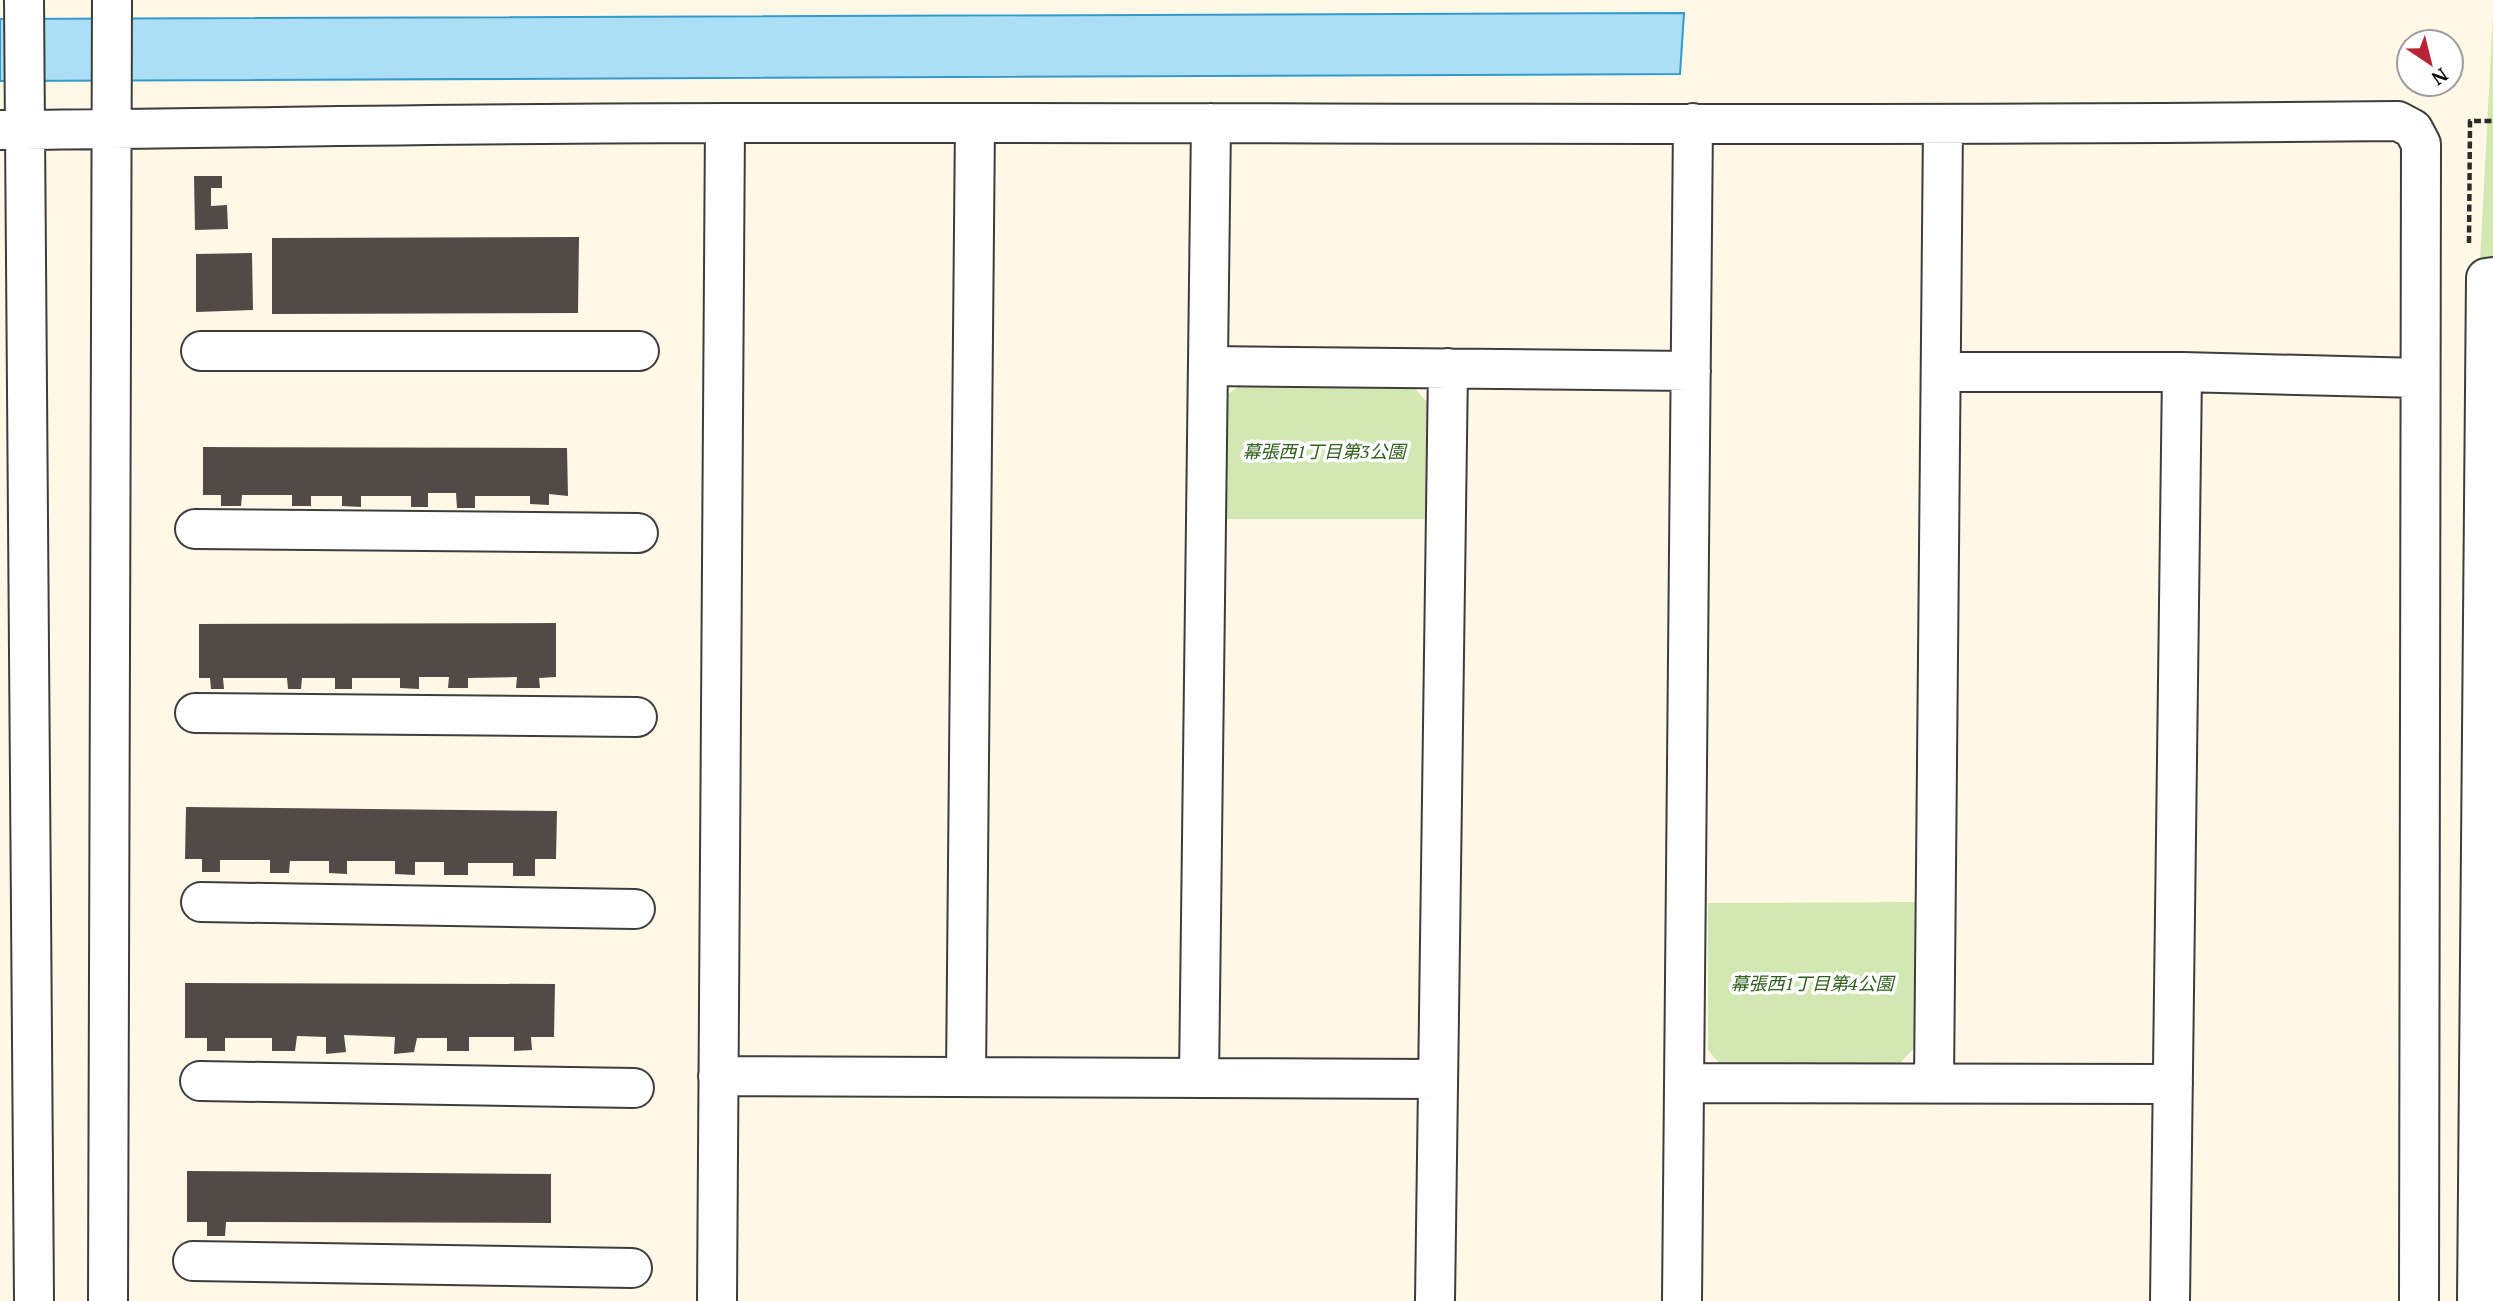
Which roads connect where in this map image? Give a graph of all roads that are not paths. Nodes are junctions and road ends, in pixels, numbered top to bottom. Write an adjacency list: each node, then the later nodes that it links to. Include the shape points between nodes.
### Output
1 (24, 0): 4 (street)
2 (112, 0): 3 (street)
3 (112, 115): 4 (street); 5 (street); 40 (street)
4 (17, 121): 39 (street)
5 (725, 123): 6 (street); 27 (street)
6 (975, 123): 7 (street); 28 (street)
7 (1211, 123): 8 (street); 13 (street)
8 (1693, 123): 9 (street); 15 (street)
9 (1943, 126): 16 (street); 18 (street, via 2398,121 2413,129 2421,144)
10 (2490, 278): 21 (street)
11 (201, 351): 12 (street)
12 (639, 351)
13 (1208, 366): 14 (street); 29 (street)
14 (1448, 368): 15 (street); 30 (street)
15 (1691, 371): 33 (street)
16 (1941, 372): 17 (street); 32 (street)
17 (2182, 372): 18 (street); 34 (street)
18 (2420, 378): 45 (street)
19 (195, 529): 20 (street)
20 (638, 533)
21 (2488, 564): 24 (street)
22 (195, 713): 23 (street)
23 (637, 717)
24 (2488, 848): 36 (street)
25 (201, 902): 26 (street)
26 (635, 909)
27 (719, 1076): 28 (street); 41 (street)
28 (966, 1077): 29 (street)
29 (1199, 1078): 30 (street)
30 (1438, 1079): 42 (street)
31 (200, 1081): 35 (street)
32 (1934, 1081): 33 (street); 34 (street)
33 (1684, 1083): 43 (street)
34 (2173, 1084): 44 (street)
35 (634, 1088)
36 (2486, 1136): 46 (street)
37 (193, 1261): 38 (street)
38 (632, 1268)
39 (34, 1301)
40 (108, 1301)
41 (717, 1301)
42 (1435, 1301)
43 (1682, 1301)
44 (2170, 1301)
45 (2418, 1301)
46 (2477, 1301)

